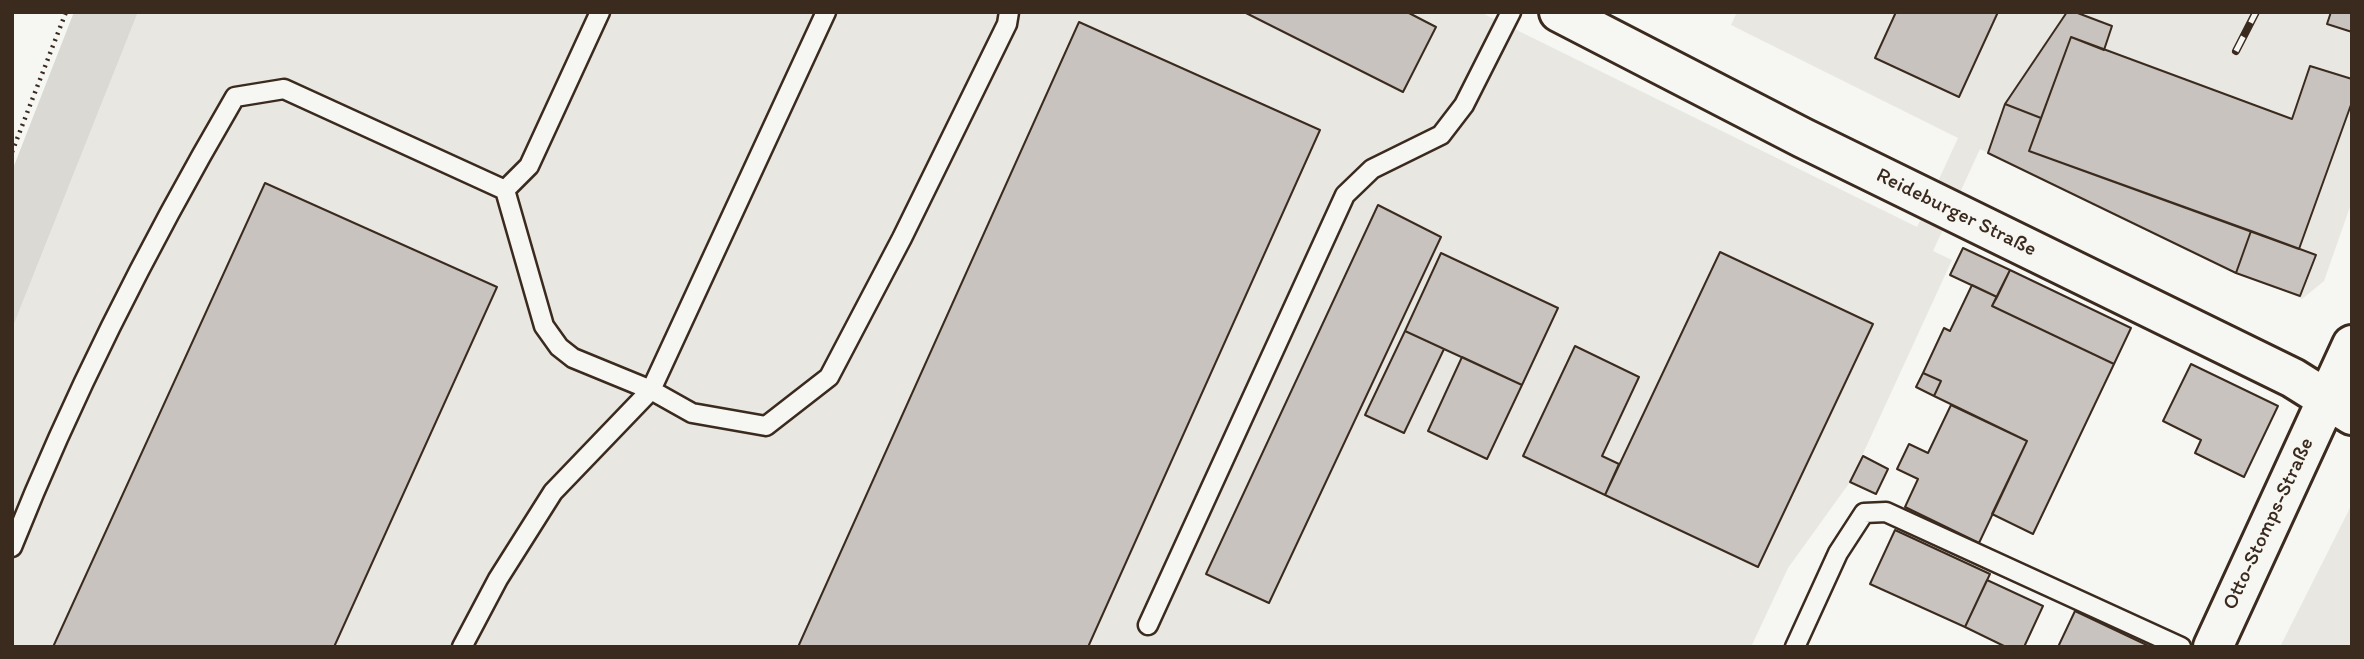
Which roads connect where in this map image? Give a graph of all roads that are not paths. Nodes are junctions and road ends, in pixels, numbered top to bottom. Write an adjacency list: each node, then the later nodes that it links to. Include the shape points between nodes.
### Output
1 (600, 12): 6 (lane, via 528,166)
2 (826, 12): 8 (lane)
3 (1009, 12): 8 (lane, via 902,238 829,377 766,426 692,413)
4 (1511, 12): 11 (lane, via 1464,105 1441,135 1372,169 1345,195)
5 (1559, 12): 9 (street, Reideburger Straße, via 1803,138 2293,378)
6 (505, 190): 8 (lane, via 544,326 559,347 573,358); 10 (lane, via 284,89 235,97 170,208 34,491)
7 (2352, 345): 9 (street, Otto-Stomps-Straße)
8 (651, 390): 12 (lane, via 553,492)
9 (2339, 408): 15 (street, Otto-Stomps-Straße)
10 (12, 547)
11 (1148, 625)
12 (462, 647)
13 (1795, 647): 14 (lane, via 1838,553 1864,513 1886,512)
14 (2181, 647)
15 (2213, 647)

